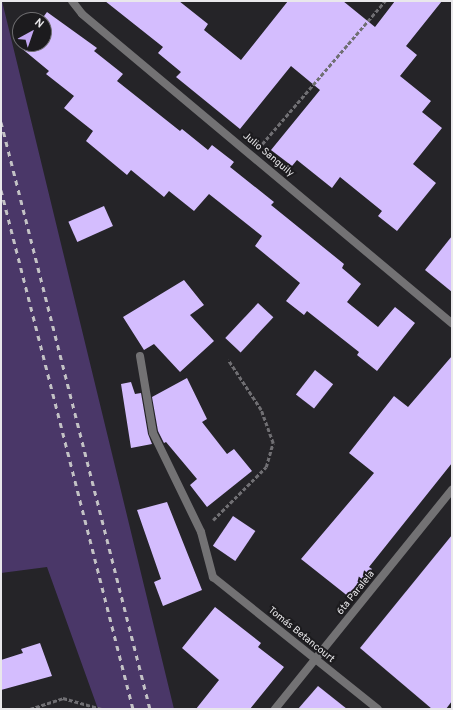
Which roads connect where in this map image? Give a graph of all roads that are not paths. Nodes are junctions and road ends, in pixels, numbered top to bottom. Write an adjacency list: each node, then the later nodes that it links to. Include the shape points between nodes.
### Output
1 (72, 1): 2 (street, Julio Sanguily, via 82,14)
2 (452, 323)
3 (140, 356): 5 (street, Tomás Betancourt, via 153,433 201,532 213,577)
4 (452, 490): 5 (street, 6ta Paralela)
5 (315, 659): 6 (street, 6ta Paralela); 7 (street, Tomás Betancourt)
6 (275, 709)
7 (378, 709)

